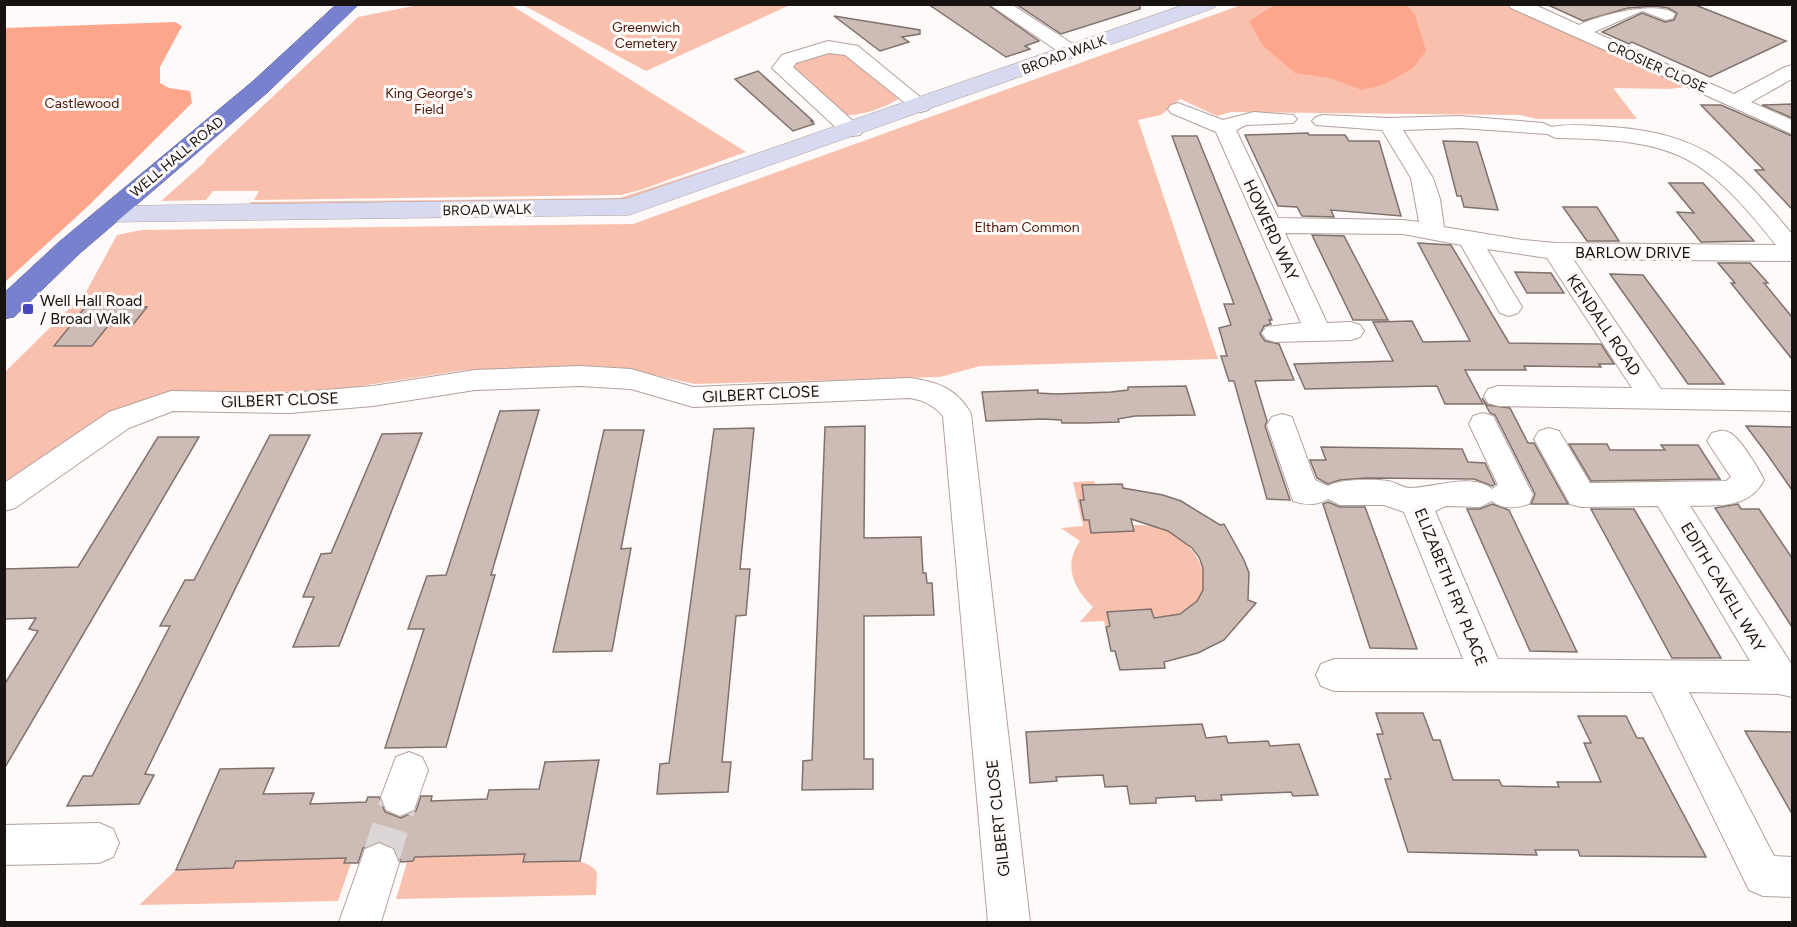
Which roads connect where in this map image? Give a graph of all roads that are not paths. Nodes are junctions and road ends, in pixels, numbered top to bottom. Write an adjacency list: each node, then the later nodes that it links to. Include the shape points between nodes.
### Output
1 (349, 4): 19 (highway, WELL HALL ROAD, via 260,87)
2 (998, 4): 8 (street)
3 (1207, 4): 8 (street, BROAD WALK)
4 (1517, 4): 7 (street, CROSIER CLOSE)
5 (1643, 5): 6 (street, CROSIER CLOSE); 7 (street, CROSIER CLOSE)
6 (1666, 15)
7 (1578, 32): 10 (street, CROSIER CLOSE)
8 (1072, 52): 11 (street, BROAD WALK)
9 (1791, 63): 10 (street)
10 (1736, 102): 17 (street, CROSIER CLOSE)
11 (921, 106): 18 (street, BROAD WALK); 18 (street, via 851,50 828,47 789,59 782,68)
12 (1179, 109): 16 (street)
13 (1286, 119): 16 (street, via 1242,119)
14 (1323, 121): 15 (street, BARLOW DRIVE)
15 (1389, 124): 21 (street, via 1422,178); 24 (street, BARLOW DRIVE, via 1460,122 1550,131 1627,133 1664,142 1695,154 1730,178)
16 (1225, 128): 20 (street, HOWERD WAY)
17 (1792, 128)
18 (852, 130): 19 (street, BROAD WALK, via 629,207)
19 (109, 214): 26 (highway, WELL HALL ROAD)
20 (1269, 225): 21 (street, BARLOW DRIVE, via 1369,225); 28 (street, HOWERD WAY)
21 (1432, 230): 22 (street, BARLOW DRIVE)
22 (1474, 239): 23 (street, BARLOW DRIVE); 25 (street, via 1473,247)
23 (1555, 251): 24 (street, BARLOW DRIVE); 31 (street, KENDALL ROAD)
24 (1792, 251)
25 (1509, 307)
26 (4, 309)
27 (1351, 331): 28 (street)
28 (1318, 332): 29 (street)
29 (1275, 333)
30 (1498, 396): 31 (street, KENDALL ROAD)
31 (1653, 398): 32 (street, KENDALL ROAD)
32 (1792, 401)
33 (1483, 424): 39 (street, via 1518,495 1442,494 1431,500)
34 (1282, 425): 39 (street, via 1304,492 1388,493 1402,500)
35 (1549, 439): 37 (street, EDITH CAVELL WAY, via 1581,495)
36 (1722, 441): 37 (street, EDITH CAVELL WAY, via 1749,480 1732,493)
37 (1667, 495): 44 (street, EDITH CAVELL WAY)
38 (4, 499): 50 (street, GILBERT CLOSE, via 119,420 171,401 290,403 373,396 475,380 580,376 631,379 693,397 926,389 940,395 957,414)
39 (1415, 500): 41 (street, ELIZABETH FRY PLACE)
40 (1334, 675): 41 (street, ELIZABETH FRY PLACE)
41 (1487, 675): 42 (street, ELIZABETH FRY PLACE)
42 (1662, 676): 43 (street, ELIZABETH FRY PLACE); 48 (street, via 1763,876)
43 (1700, 676): 44 (street, EDITH CAVELL WAY)
44 (1786, 680)
45 (99, 843): 46 (street)
46 (4, 845)
47 (379, 863): 49 (street)
48 (1792, 877)
49 (360, 922)
50 (1009, 922)

